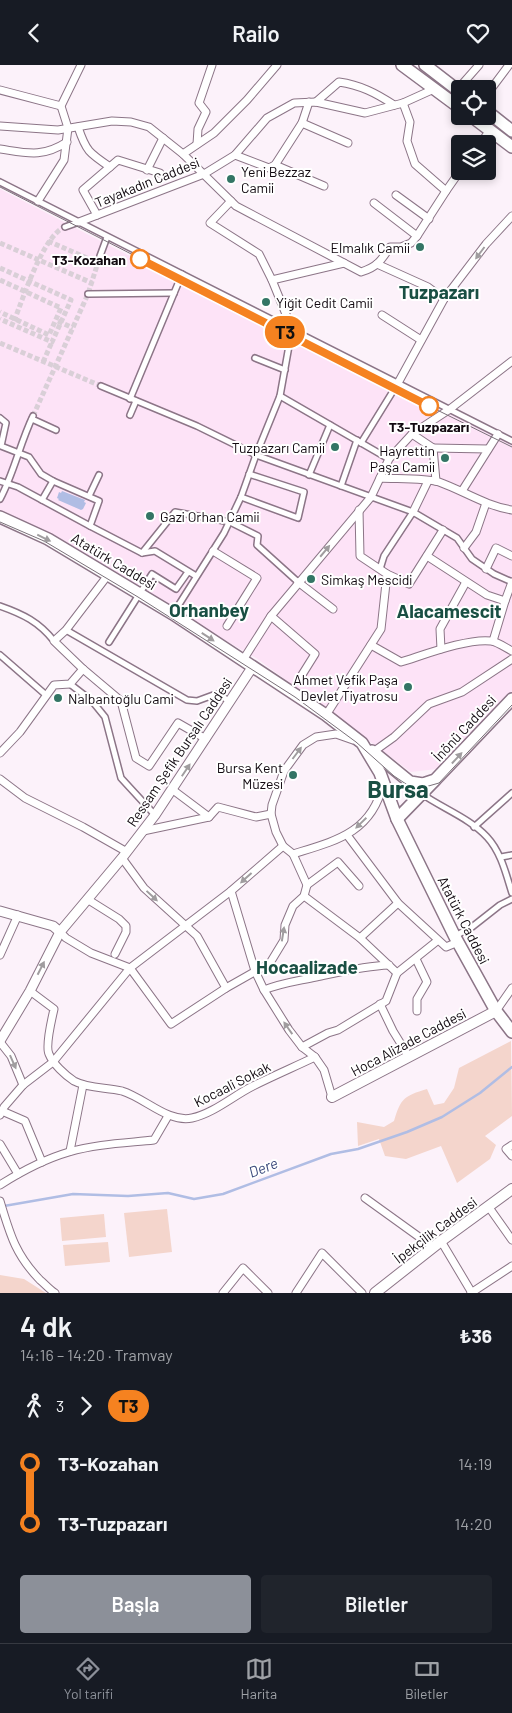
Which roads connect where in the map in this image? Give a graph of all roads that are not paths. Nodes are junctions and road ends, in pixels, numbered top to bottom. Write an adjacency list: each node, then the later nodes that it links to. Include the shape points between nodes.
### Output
1 (81, 65): 17 (street)
2 (212, 65): 30 (street, via 198,103 206,112 198,129)
3 (277, 65): 30 (street, via 214,133)
4 (403, 65): 11 (main road)
5 (425, 65): 10 (main road)
6 (479, 65): 8 (street)
7 (509, 65): 9 (street)
8 (467, 80)
9 (496, 82)
10 (451, 85)
11 (434, 89): 13 (main road); 15 (street, Tayakadın Caddesi)
12 (0, 90): 17 (street)
13 (451, 101)
14 (313, 102): 16 (street, Tayakadın Caddesi, via 364,113); 16 (street, via 339,82 355,84 377,93); 19 (street); 34 (street, Tayakadın Caddesi, via 294,103 267,118)
15 (403, 103): 16 (street, Tayakadın Caddesi); 43 (street, via 410,122 407,141 415,164)
16 (394, 105)
17 (61, 107): 23 (street)
18 (496, 118): 25 (main road)
19 (302, 123): 29 (street); 35 (street)
20 (483, 125): 24 (main road)
21 (0, 126): 23 (street)
22 (78, 127): 23 (street); 27 (street, via 112,121 131,122 150,127); 36 (street, via 90,153)
23 (68, 128): 28 (street)
24 (490, 130): 26 (street); 31 (main road)
25 (512, 131)
26 (486, 135)
27 (163, 138): 33 (street); 37 (street)
28 (67, 142): 32 (street, via 54,151 31,154); 45 (street, via 64,160)
29 (348, 143)
30 (197, 144): 33 (street)
31 (512, 147)
32 (0, 149)
33 (183, 154): 39 (street)
34 (235, 155): 35 (street, via 269,168); 39 (street, Tayakadın Caddesi)
35 (275, 165): 42 (street)
36 (110, 167): 37 (street, via 118,160); 48 (street, via 83,190)
37 (147, 170): 38 (street)
38 (160, 173)
39 (204, 174): 46 (street); 48 (street, Tayakadın Caddesi)
40 (454, 180): 43 (street)
41 (0, 182): 45 (street)
42 (324, 186)
43 (446, 191): 50 (street)
44 (396, 195): 50 (street)
45 (38, 201): 51 (street)
46 (231, 201): 56 (street); 59 (street, via 210,223 258,254)
47 (374, 203): 53 (street)
48 (97, 215): 51 (street, Tayakadın Caddesi)
49 (512, 216): 62 (street, one-way to 62)
50 (429, 219): 53 (street)
51 (79, 222): 52 (street); 54 (street)
52 (65, 227)
53 (417, 236): 57 (street, via 402,247 390,247)
54 (107, 237): 55 (street); 58 (street)
55 (100, 256)
56 (344, 263): 57 (street, via 361,271); 59 (street)
57 (377, 264): 62 (street, via 428,287)
58 (182, 274): 60 (street); 64 (street)
59 (272, 280): 64 (street)
60 (174, 293): 61 (street); 72 (street)
61 (88, 295)
62 (444, 299): 65 (street)
63 (382, 315): 65 (street)
64 (292, 329): 68 (street); 69 (street)
65 (421, 340): 69 (street)
66 (255, 358): 68 (street)
67 (512, 361): 74 (street)
68 (285, 370): 71 (street)
69 (398, 383): 74 (street); 82 (street)
70 (101, 387): 72 (street)
71 (280, 397): 77 (street); 87 (street)
72 (130, 399): 73 (street)
73 (136, 401): 75 (street); 87 (street)
74 (450, 409): 79 (street); 80 (street)
75 (130, 415)
76 (0, 418): 83 (street, via 6,423)
77 (330, 425): 82 (street); 91 (street)
78 (56, 430): 86 (street, via 32,417)
79 (412, 434): 84 (street); 88 (street)
80 (498, 434): 81 (street); 85 (street)
81 (512, 441)
82 (359, 442): 88 (street); 98 (street)
83 (0, 447): 86 (street)
84 (433, 448): 85 (street); 96 (street)
85 (488, 449): 99 (street)
86 (18, 452): 94 (street, via 29,457 41,474); 97 (street)
87 (256, 455): 89 (street); 91 (street)
88 (389, 459): 92 (street)
89 (249, 474): 101 (street); 101 (street, via 304,492 298,518)
90 (99, 475): 100 (street)
91 (309, 475): 98 (street)
92 (380, 478): 95 (street); 102 (street)
93 (0, 481): 97 (street)
94 (53, 481): 100 (street); 104 (street)
95 (428, 481): 96 (street); 108 (street)
96 (436, 481): 99 (street)
97 (8, 484): 103 (street); 104 (street)
98 (341, 486): 102 (street)
99 (462, 491): 105 (street)
100 (88, 496): 111 (street, via 100,501)
101 (241, 497): 110 (street)
102 (371, 497): 106 (street); 108 (street)
103 (0, 499)
104 (42, 500): 111 (street)
105 (486, 503): 107 (street); 114 (street, via 476,533)
106 (360, 510): 119 (street, via 360,556); 125 (street, one-way to 106)
107 (512, 510)
108 (413, 512): 112 (street); 119 (street, via 384,556)
109 (0, 517): 123 (main road, Atatürk Caddesi, one-way to 123, via 48,539)
110 (230, 522): 115 (street); 116 (street, via 175,512); 125 (street, via 258,536 257,545)
111 (90, 526): 116 (street)
112 (443, 529): 114 (street); 118 (street)
113 (512, 545): 117 (street)
114 (464, 547): 120 (street, via 472,559)
115 (213, 551): 124 (street); 134 (street, via 257,578)
116 (142, 553): 121 (street, via 155,551)
117 (510, 555): 120 (street, via 496,548)
118 (427, 556): 122 (street, via 409,584); 126 (street)
119 (380, 569): 122 (street)
120 (486, 569): 127 (street)
121 (188, 571): 124 (street); 128 (street, via 176,589 152,574)
122 (387, 574): 139 (street, via 381,629)
123 (108, 575): 128 (main road, Atatürk Caddesi); 135 (street)
124 (196, 576): 132 (street)
125 (298, 582): 131 (street); 133 (street)
126 (466, 582): 129 (street, via 487,595); 140 (street, via 440,629)
127 (512, 582): 129 (street)
128 (140, 594): 132 (main road, Atatürk Caddesi); 138 (street)
129 (506, 601): 137 (street)
130 (0, 606): 136 (street, via 31,619)
131 (333, 609)
132 (172, 614): 143 (main road, Atatürk Caddesi, one-way to 143)
133 (271, 616): 143 (street); 147 (street, via 315,654)
134 (227, 626)
135 (66, 630): 136 (street); 151 (street, via 187,700 197,701 216,694)
136 (54, 641): 146 (street)
137 (493, 641): 140 (street); 141 (street)
138 (109, 642)
139 (371, 645): 140 (street, via 401,662); 152 (street)
140 (442, 649)
141 (512, 651)
142 (0, 655): 149 (street)
143 (243, 659): 145 (main road, Atatürk Caddesi)
144 (512, 659): 155 (street, via 462,692 429,704)
145 (253, 666): 151 (street, Ressam Şefik Bursalı Caddesi); 152 (main road, Atatürk Caddesi)
146 (83, 669): 148 (street); 153 (street, via 121,701 136,758 149,766 178,723)
147 (300, 678)
148 (70, 684): 149 (street, via 54,685); 164 (street, via 92,701 105,717 121,778)
149 (46, 695): 156 (street, via 20,732)
150 (512, 699): 157 (main road, İnönü Caddesi, one-way to 150)
151 (231, 701): 153 (street, Ressam Şefik Bursalı Caddesi)
152 (326, 715): 154 (main road, Atatürk Caddesi)
153 (206, 739): 160 (street, Ressam Şefik Bursalı Caddesi, one-way to 153)
154 (362, 743): 155 (main road, İnönü Caddesi); 159 (main road, Atatürk Caddesi); 163 (street, one-way to 154, via 284,771 303,745 316,737 336,734)
155 (373, 752): 157 (main road, İnönü Caddesi, via 410,782 423,784)
156 (0, 753)
157 (438, 778): 161 (main road)
158 (0, 779): 172 (street, via 25,798 83,827)
159 (383, 781): 166 (main road, Atatürk Caddesi); 169 (street, one-way to 169, via 381,793 370,814)
160 (172, 790): 164 (street, Ressam Şefik Bursalı Caddesi); 165 (street)
161 (422, 793): 166 (main road); 167 (street)
162 (512, 793): 167 (street)
163 (271, 814): 165 (street, via 256,817 218,807); 170 (street)
164 (155, 815): 168 (street, Ressam Şefik Bursalı Caddesi)
165 (209, 817): 168 (street)
166 (397, 819): 188 (main road, Atatürk Caddesi)
167 (474, 827): 174 (street, via 487,836)
168 (143, 831): 172 (street, Ressam Şefik Bursalı Caddesi)
169 (347, 835): 171 (street); 182 (street)
170 (283, 846): 171 (street); 177 (street, one-way to 177)
171 (293, 854): 175 (street)
172 (125, 855): 180 (street, Ressam Şefik Bursalı Caddesi); 185 (street, one-way to 185, via 144,888)
173 (512, 855): 174 (street)
174 (501, 857): 178 (street)
175 (307, 885): 176 (street, via 338,862); 179 (street)
176 (359, 886)
177 (231, 891): 185 (street); 195 (street)
178 (512, 893)
179 (304, 896): 187 (street); 195 (street, one-way to 179, via 270,963 284,940 285,925 294,906)
180 (87, 899): 186 (street, Ressam Şefik Bursalı Caddesi); 190 (street, via 126,926)
181 (512, 899): 188 (street)
182 (398, 903): 187 (street); 189 (street)
183 (0, 911): 184 (street)
184 (18, 915): 186 (street, via 53,926); 191 (street)
185 (186, 927): 194 (street); 197 (street, via 197,936)
186 (60, 932): 194 (street, via 91,953); 200 (street, Ressam Şefik Bursalı Caddesi, one-way to 186)
187 (360, 938): 193 (street)
188 (456, 939): 189 (street, via 446,947); 203 (main road, Atatürk Caddesi)
189 (437, 941): 192 (street)
190 (115, 954)
191 (0, 955)
192 (416, 959): 196 (street); 202 (street, via 427,981 417,999)
193 (389, 965): 196 (street); 199 (street, via 371,965)
194 (130, 968): 197 (street, via 171,1024); 209 (street)
195 (255, 971): 197 (street); 199 (street)
196 (397, 973): 201 (street, via 386,1001)
197 (226, 988)
198 (512, 988): 203 (street)
199 (264, 990): 206 (street, one-way to 199)
200 (30, 991): 205 (street, Ressam Şefik Bursalı Caddesi); 209 (street, via 54,1009 47,1051)
201 (380, 1004): 206 (street); 208 (street)
202 (417, 1011)
203 (496, 1011): 204 (main road, Atatürk Caddesi); 208 (main road, Hoca Alizade Caddesi)
204 (511, 1031)
205 (0, 1042): 210 (street, one-way to 210, via 11,1056)
206 (302, 1047): 207 (street)
207 (315, 1057): 212 (street, via 324,1069); 214 (street, Kocaali Sokak, via 191,1119)
208 (409, 1057): 212 (main road, Hoca Alizade Caddesi)
209 (53, 1062): 210 (street); 211 (street, Kocaali Sokak)
210 (23, 1085): 213 (street)
211 (83, 1085): 214 (street, Kocaali Sokak, via 125,1092); 217 (street)
212 (332, 1097)
213 (1, 1113): 219 (street, via 25,1121)
214 (168, 1116): 217 (street, via 154,1140)
215 (0, 1144): 220 (street)
216 (512, 1145): 218 (street, via 506,1149)
217 (70, 1151): 219 (street)
218 (512, 1156)
219 (42, 1162): 220 (street)
220 (18, 1174): 221 (street)
221 (0, 1185)
222 (512, 1189): 225 (main road, İpekçilik Caddesi)
223 (365, 1197): 227 (street)
224 (0, 1201): 229 (street, via 21,1257)
225 (488, 1207): 226 (street); 227 (main road, İpekçilik Caddesi)
226 (512, 1241)
227 (437, 1244): 234 (main road, İpekçilik Caddesi); 235 (street)
228 (512, 1266): 235 (street)
229 (54, 1293)
230 (223, 1293): 231 (street, via 243,1268)
231 (268, 1293)
232 (296, 1293): 233 (street, via 322,1253)
233 (362, 1293)
234 (375, 1293)
235 (472, 1293)

